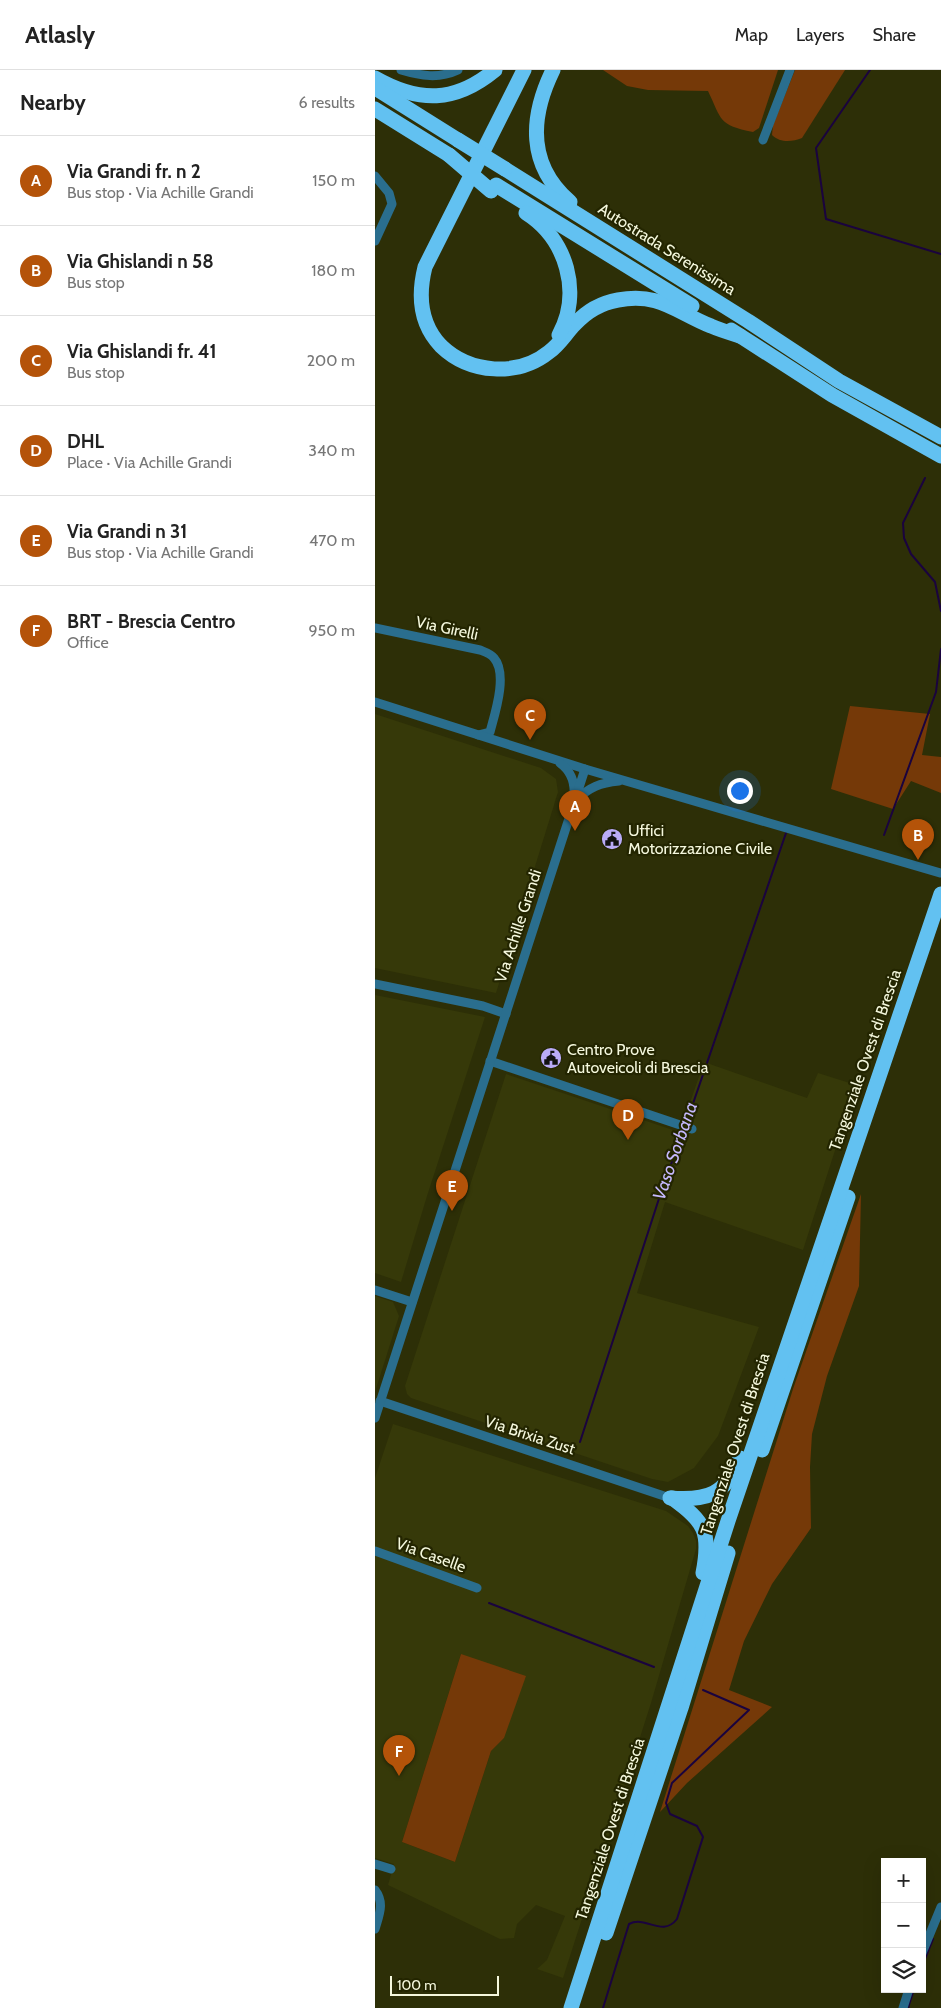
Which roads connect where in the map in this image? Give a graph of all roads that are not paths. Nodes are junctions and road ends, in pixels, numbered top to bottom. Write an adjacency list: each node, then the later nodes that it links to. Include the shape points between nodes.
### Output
1 (401, 70): 2 (street, via 430,76)
2 (457, 70)
3 (495, 70): 7 (highway, via 471,87 428,96 403,91)
4 (525, 70): 16 (highway, via 432,252 423,276 421,296 432,334 461,360 489,369 503,369 531,363)
5 (553, 70): 14 (highway, via 542,95 536,138 541,161 557,190 585,214)
6 (789, 70): 10 (street)
7 (375, 78)
8 (375, 88): 14 (highway, Autostrada Serenissima, bridge)
9 (375, 109): 12 (highway, bridge, via 449,155)
10 (763, 140)
11 (375, 176): 13 (street, via 389,193 392,204)
12 (494, 188): 15 (highway); 16 (highway, via 535,219 561,251 569,276 569,305 565,322)
13 (375, 241)
14 (748, 321): 17 (highway, Autostrada Serenissima, via 839,381)
15 (739, 336): 16 (highway, via 659,301 625,299 606,303 588,313); 18 (highway, via 832,395)
16 (549, 352)
17 (941, 438)
18 (941, 456)
19 (375, 628): 22 (street, Via Girelli, via 481,650 494,657 499,665 499,691)
20 (375, 702): 21 (street)
21 (448, 726): 22 (street); 23 (street)
22 (490, 732): 23 (street); 24 (street)
23 (478, 735): 24 (street)
24 (529, 750): 25 (street)
25 (554, 759): 26 (street); 30 (street, Via Achille Grandi, via 568,769 573,781)
26 (585, 768): 27 (street); 30 (street, Via Achille Grandi)
27 (595, 771): 28 (street); 29 (street)
28 (627, 781): 29 (street, via 603,782); 31 (street)
29 (588, 789): 30 (street)
30 (574, 800): 35 (street, Via Achille Grandi)
31 (940, 873)
32 (941, 894): 40 (highway, Tangenziale Ovest di Brescia)
33 (941, 924): 55 (highway, Tangenziale Ovest di Brescia, via 737,1524 681,1708)
34 (375, 984): 35 (street, via 483,1006)
35 (506, 1014): 36 (street, Via Achille Grandi)
36 (490, 1062): 37 (street); 39 (street, Via Achille Grandi)
37 (692, 1129)
38 (375, 1290): 39 (street)
39 (412, 1302): 41 (street, Via Achille Grandi)
40 (777, 1372): 43 (highway, via 764,1393 738,1464 722,1488 703,1498); 46 (highway, Tangenziale Ovest di Brescia)
41 (380, 1401): 42 (street, Via Achille Grandi); 43 (street, Via Brixia Zust)
42 (375, 1418)
43 (670, 1498): 46 (highway, via 697,1518 707,1541)
44 (375, 1551): 45 (street, Via Caselle)
45 (477, 1588)
46 (688, 1645): 54 (highway, Tangenziale Ovest di Brescia)
47 (375, 1864): 48 (street)
48 (391, 1869)
49 (375, 1890): 51 (street, via 381,1906)
50 (941, 1907): 52 (street)
51 (375, 1929)
52 (924, 1948)
53 (908, 1993): 56 (street)
54 (571, 2008)
55 (581, 2008)
56 (903, 2008)

